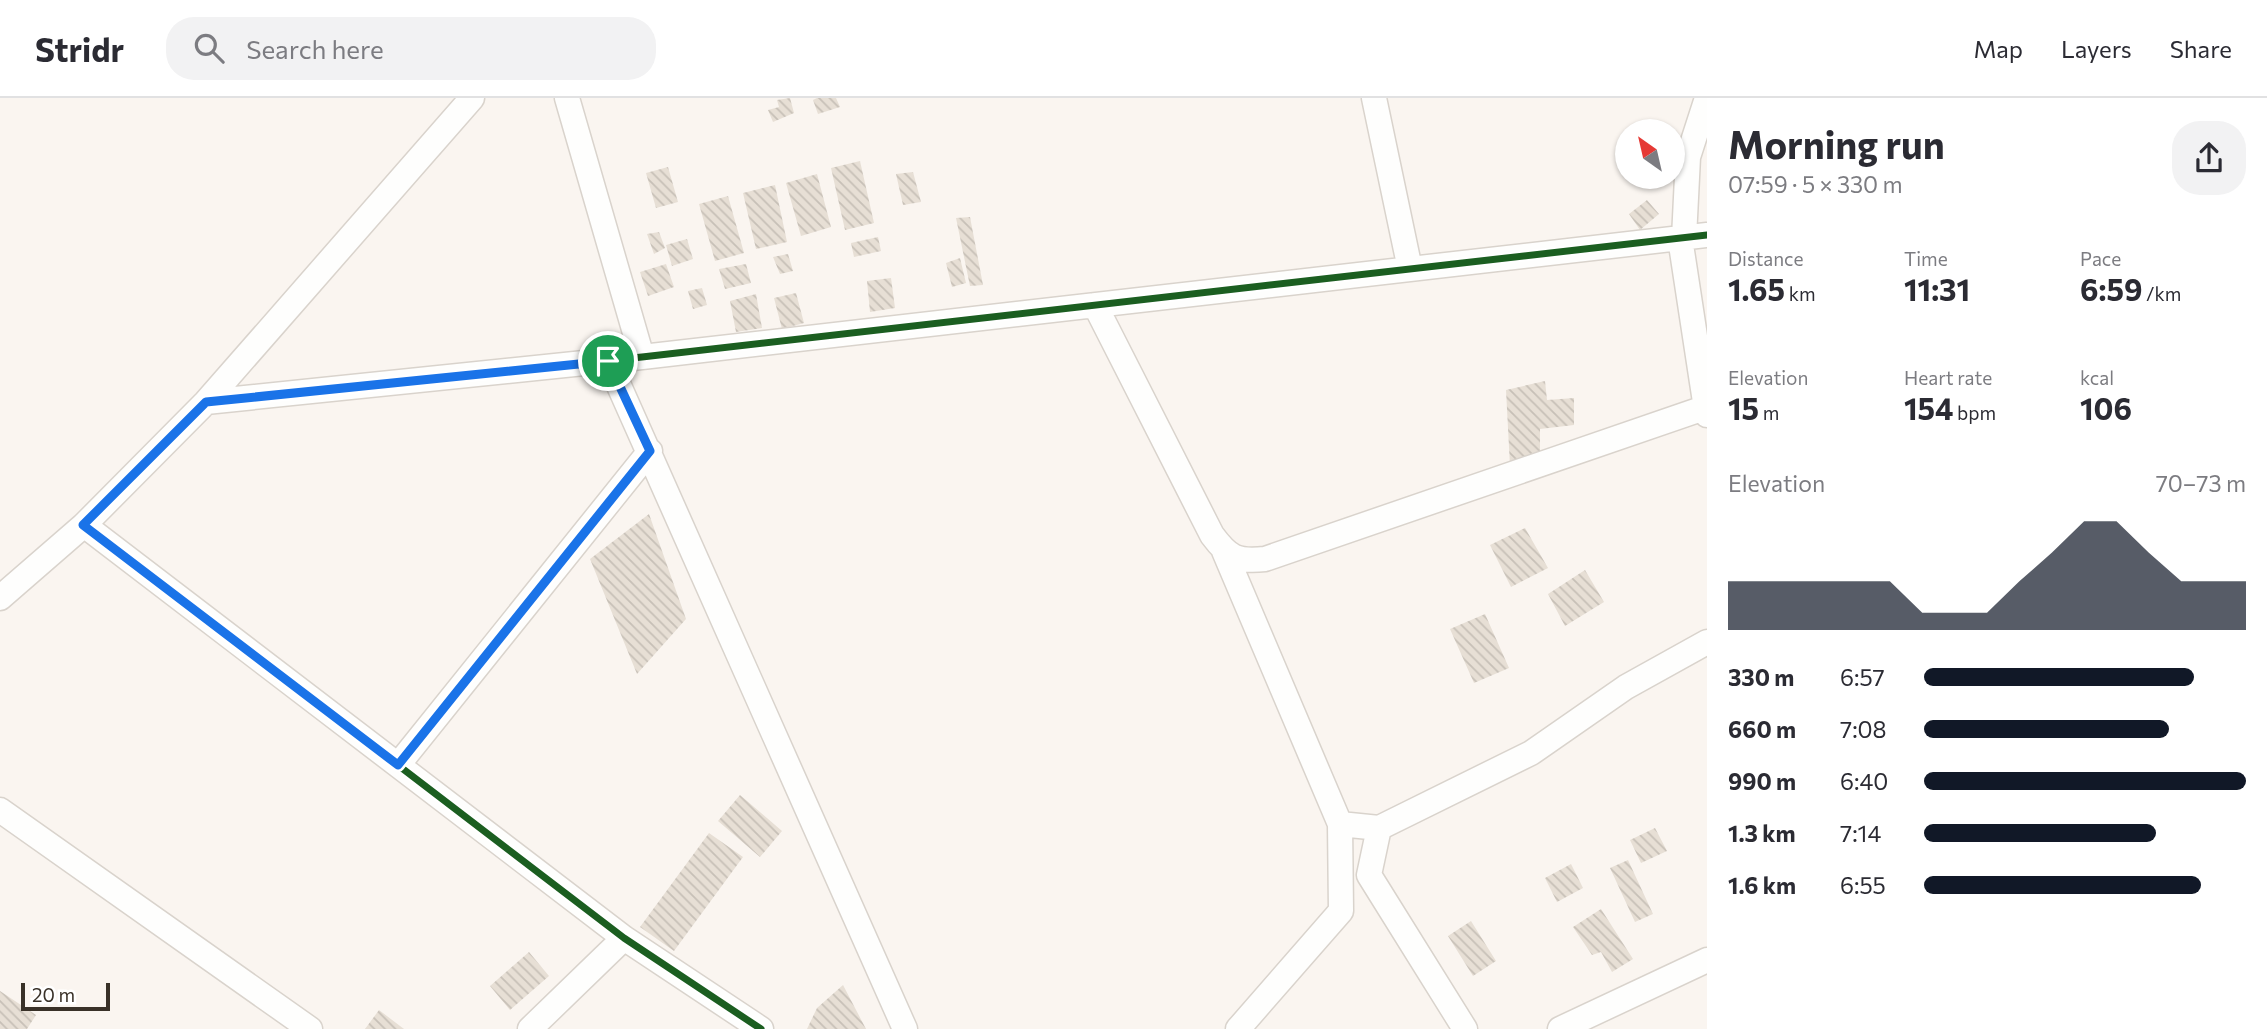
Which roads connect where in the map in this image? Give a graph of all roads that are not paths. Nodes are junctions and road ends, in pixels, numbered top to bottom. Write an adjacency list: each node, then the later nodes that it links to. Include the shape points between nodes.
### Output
1 (472, 98): 10 (street)
2 (567, 98): 8 (street)
3 (1374, 98): 6 (street)
4 (1707, 98): 5 (street, via 1688,157)
5 (1690, 237): 6 (street); 11 (street)
6 (1410, 269): 7 (street)
7 (1095, 306): 8 (street); 14 (street)
8 (642, 357): 9 (street)
9 (608, 361): 10 (street); 12 (street)
10 (206, 402): 13 (street)
11 (1706, 411): 14 (street, via 1265,559 1244,562)
12 (650, 451): 17 (street); 26 (street)
13 (83, 525): 15 (street); 17 (street)
14 (1224, 551): 19 (street)
15 (0, 598)
16 (1707, 642): 20 (street, via 1626,687 1531,753)
17 (398, 765): 21 (street)
18 (0, 810): 23 (street)
19 (1340, 824): 20 (street); 27 (street, via 1341,911)
20 (1379, 828): 28 (street, via 1369,875)
21 (624, 937): 24 (street); 25 (street)
22 (1707, 960): 29 (street)
23 (310, 1029)
24 (530, 1029)
25 (761, 1029)
26 (905, 1029)
27 (1238, 1029)
28 (1465, 1029)
29 (1560, 1029)

